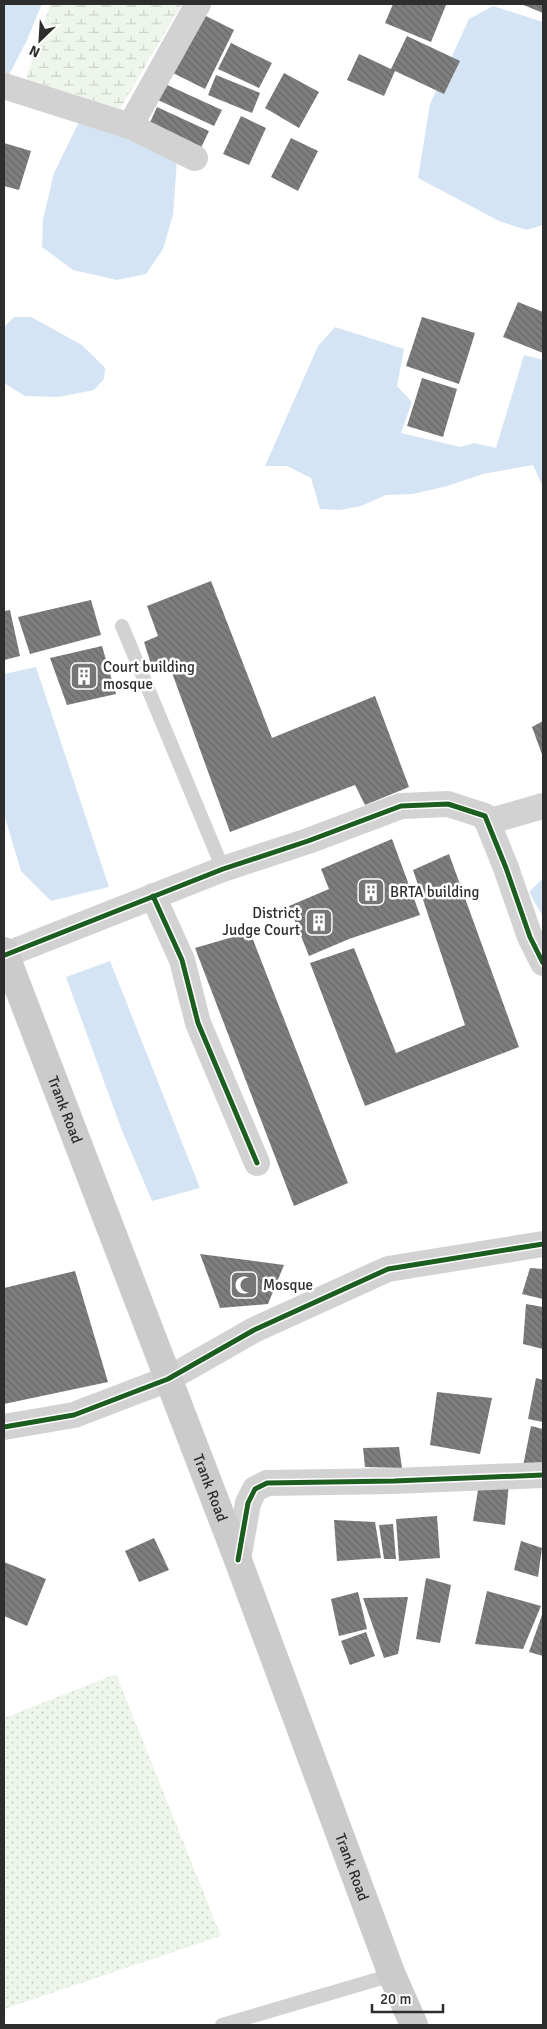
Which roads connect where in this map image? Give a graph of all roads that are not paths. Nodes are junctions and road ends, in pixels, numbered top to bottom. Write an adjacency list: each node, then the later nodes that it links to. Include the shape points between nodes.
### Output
1 (198, 4): 3 (street)
2 (4, 86): 3 (street)
3 (130, 126): 4 (street)
4 (195, 158)
5 (122, 626): 8 (lane)
6 (543, 806): 7 (street)
7 (487, 822): 8 (street, via 485,816 448,804 401,806); 11 (street)
8 (223, 869): 9 (street)
9 (153, 896): 10 (street); 12 (street, via 182,960 198,1023)
10 (4, 953): 14 (main road, Trank Road)
11 (543, 963)
12 (257, 1162)
13 (543, 1244): 14 (street, via 388,1269 254,1330)
14 (168, 1379): 15 (street, via 74,1415); 17 (main road, Trank Road)
15 (4, 1427)
16 (543, 1475): 17 (street, via 267,1483 255,1489 248,1503)
17 (238, 1560): 18 (main road, Trank Road)
18 (392, 1975): 19 (lane); 20 (main road, Trank Road)
19 (222, 2025)
20 (414, 2025)

